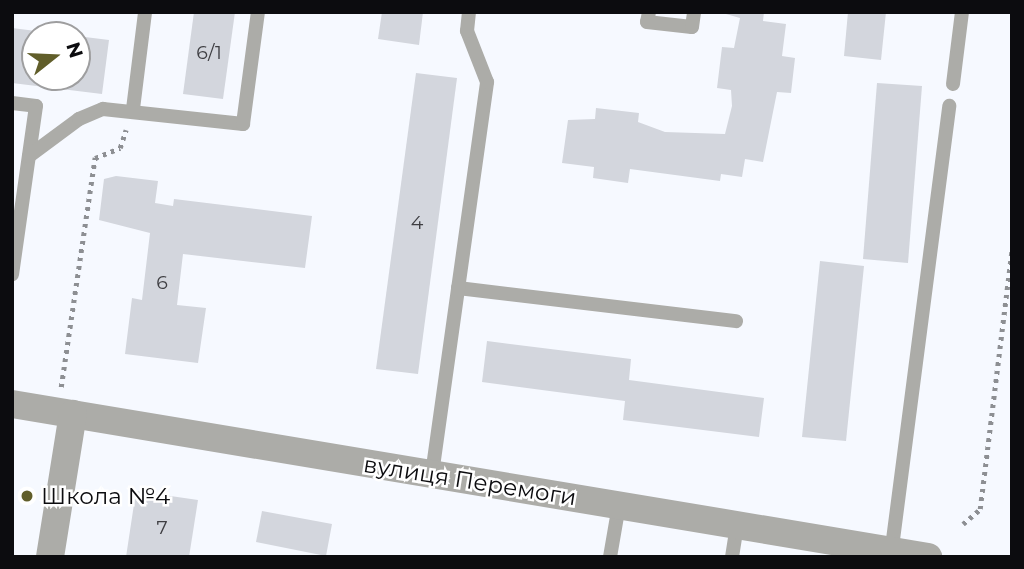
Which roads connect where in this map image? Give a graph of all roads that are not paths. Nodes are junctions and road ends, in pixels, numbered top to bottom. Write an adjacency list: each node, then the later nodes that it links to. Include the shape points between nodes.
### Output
1 (145, 12): 10 (lane)
2 (258, 12): 10 (lane, via 243,124)
3 (469, 12): 13 (lane, via 467,31 487,82)
4 (649, 12): 5 (lane, via 648,22 692,27)
5 (694, 12)
6 (962, 12): 7 (lane)
7 (953, 84)
8 (12, 103): 11 (lane, via 36,106)
9 (949, 106): 20 (lane)
10 (133, 110): 11 (lane, via 103,109 79,119)
11 (29, 156): 12 (lane)
12 (12, 274)
13 (458, 288): 14 (lane); 17 (lane)
14 (736, 321)
15 (12, 404): 16 (street, вулиця Перемоги)
16 (65, 413): 17 (street, вулиця Перемоги); 21 (street)
17 (432, 474): 18 (street, вулиця Перемоги)
18 (619, 505): 19 (street, вулиця Перемоги); 22 (lane)
19 (737, 525): 20 (street, вулиця Перемоги); 23 (lane)
20 (891, 554): 24 (street, вулиця Перемоги)
21 (50, 557)
22 (610, 557)
23 (732, 557)
24 (928, 557)

